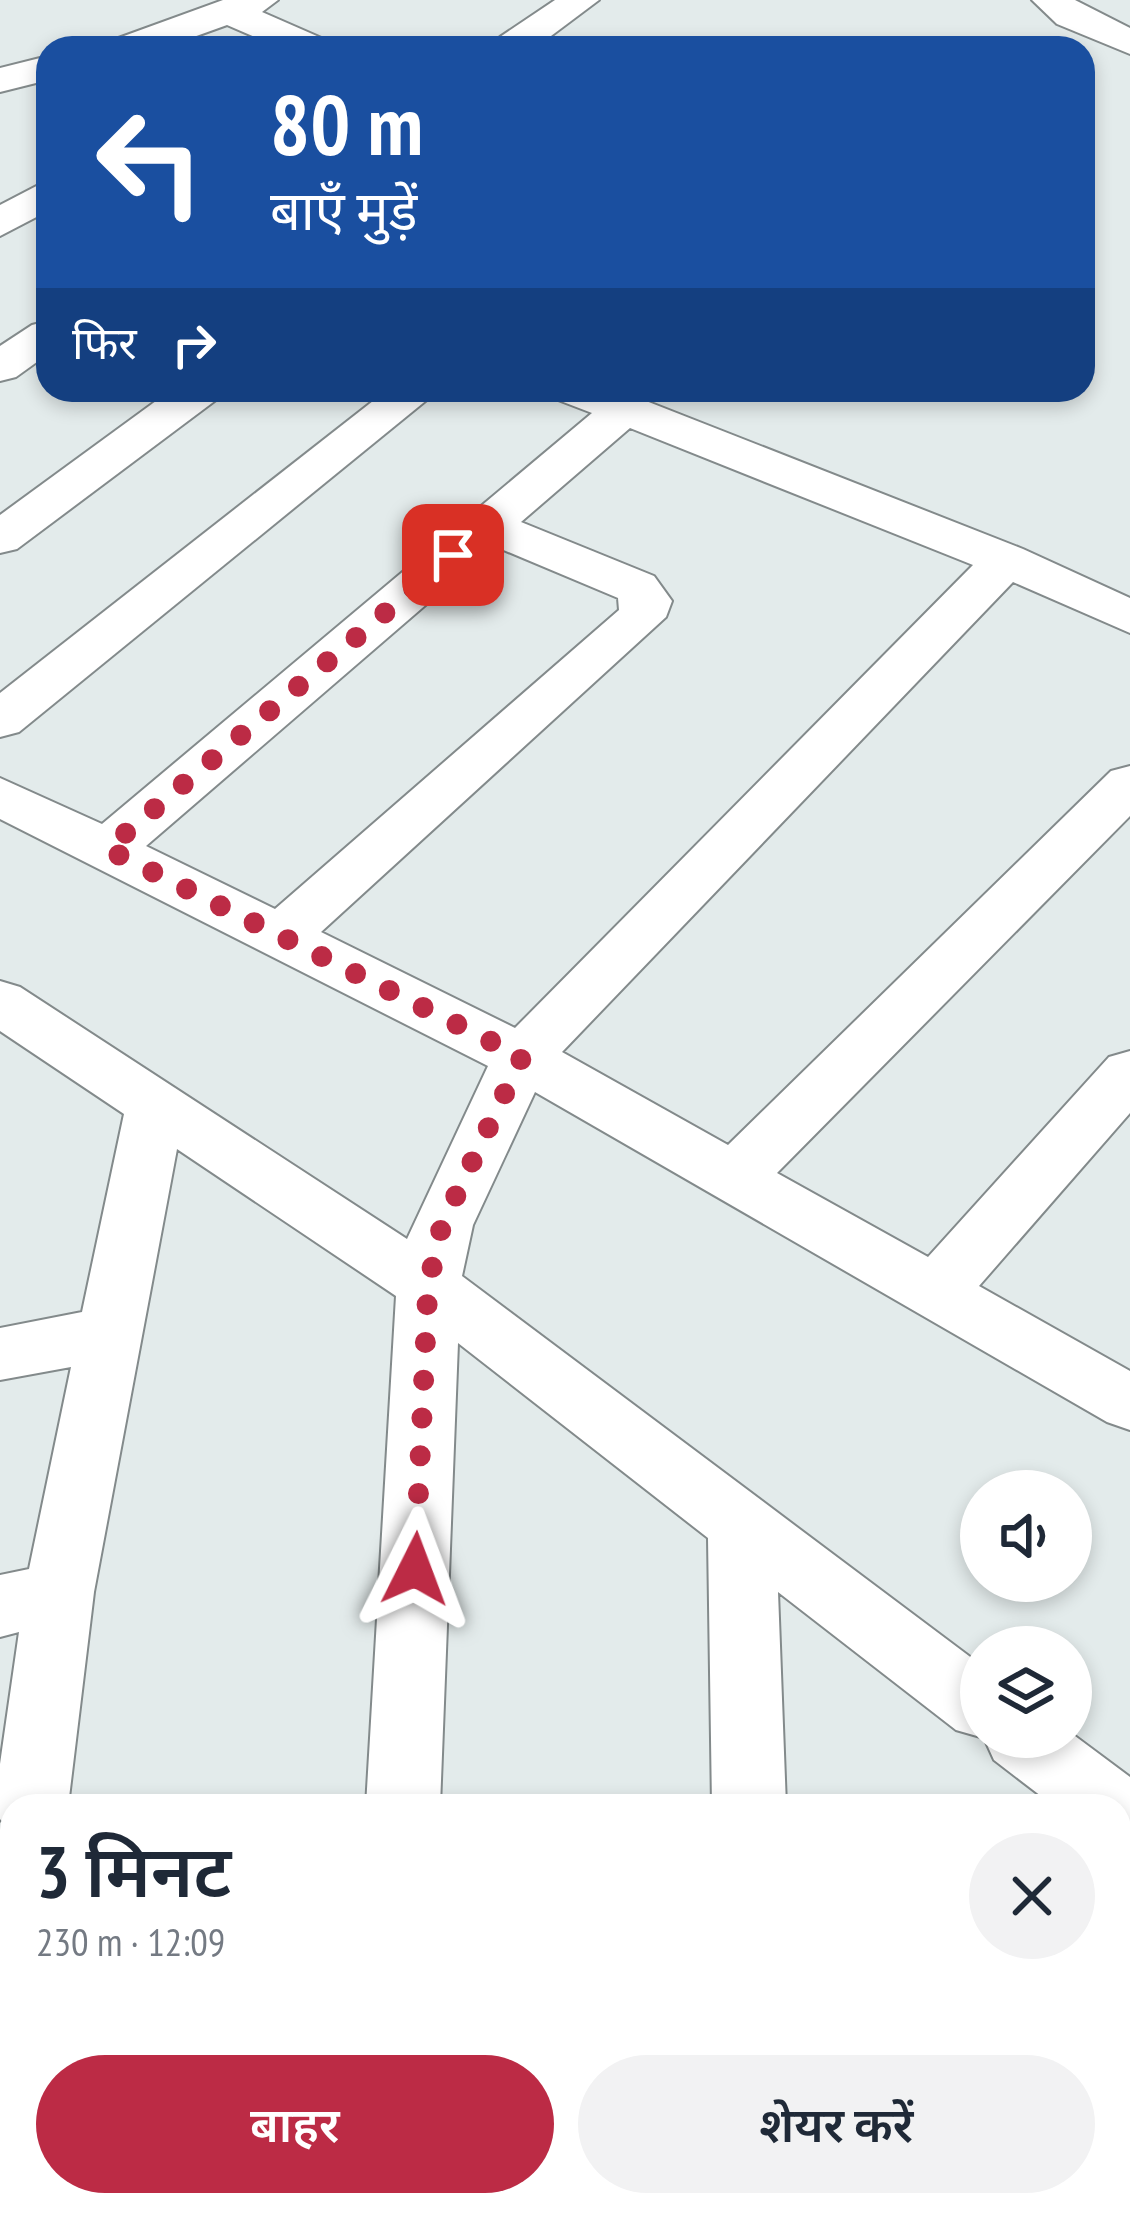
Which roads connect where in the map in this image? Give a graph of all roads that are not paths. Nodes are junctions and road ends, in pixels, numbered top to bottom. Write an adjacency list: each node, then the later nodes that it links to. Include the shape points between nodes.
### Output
1 (580, 0): 6 (street)
2 (1052, 0): 7 (street)
3 (246, 7): 4 (street); 5 (street)
4 (162, 36)
5 (293, 36)
6 (527, 36)
7 (1130, 42)
8 (36, 71): 9 (street)
9 (0, 80)
10 (36, 342): 11 (street)
11 (0, 367)
12 (184, 402): 17 (street)
13 (401, 402): 20 (street)
14 (606, 402): 15 (street)
15 (625, 409): 16 (street); 18 (street)
16 (488, 526): 23 (street); 24 (street, via 636,587 647,601 640,617)
17 (0, 538)
18 (1006, 560): 19 (street); 26 (street)
19 (1130, 617)
20 (0, 720)
21 (1130, 784): 29 (street)
22 (0, 796): 23 (street)
23 (107, 849): 24 (street)
24 (281, 936): 26 (street)
25 (9, 1017): 28 (street)
26 (522, 1057): 29 (street); 30 (street, via 442,1225)
27 (1130, 1072): 31 (street)
28 (156, 1102): 30 (street); 32 (street)
29 (732, 1179): 31 (street)
30 (428, 1285): 35 (street); 40 (street)
31 (935, 1292): 34 (street)
32 (109, 1333): 33 (street); 36 (street)
33 (0, 1354)
34 (1130, 1403)
35 (742, 1524): 37 (street); 41 (street)
36 (29, 1599): 39 (street)
37 (960, 1691)
38 (1048, 1758): 42 (street)
39 (31, 1794)
40 (404, 1794)
41 (749, 1794)
42 (1095, 1794)

